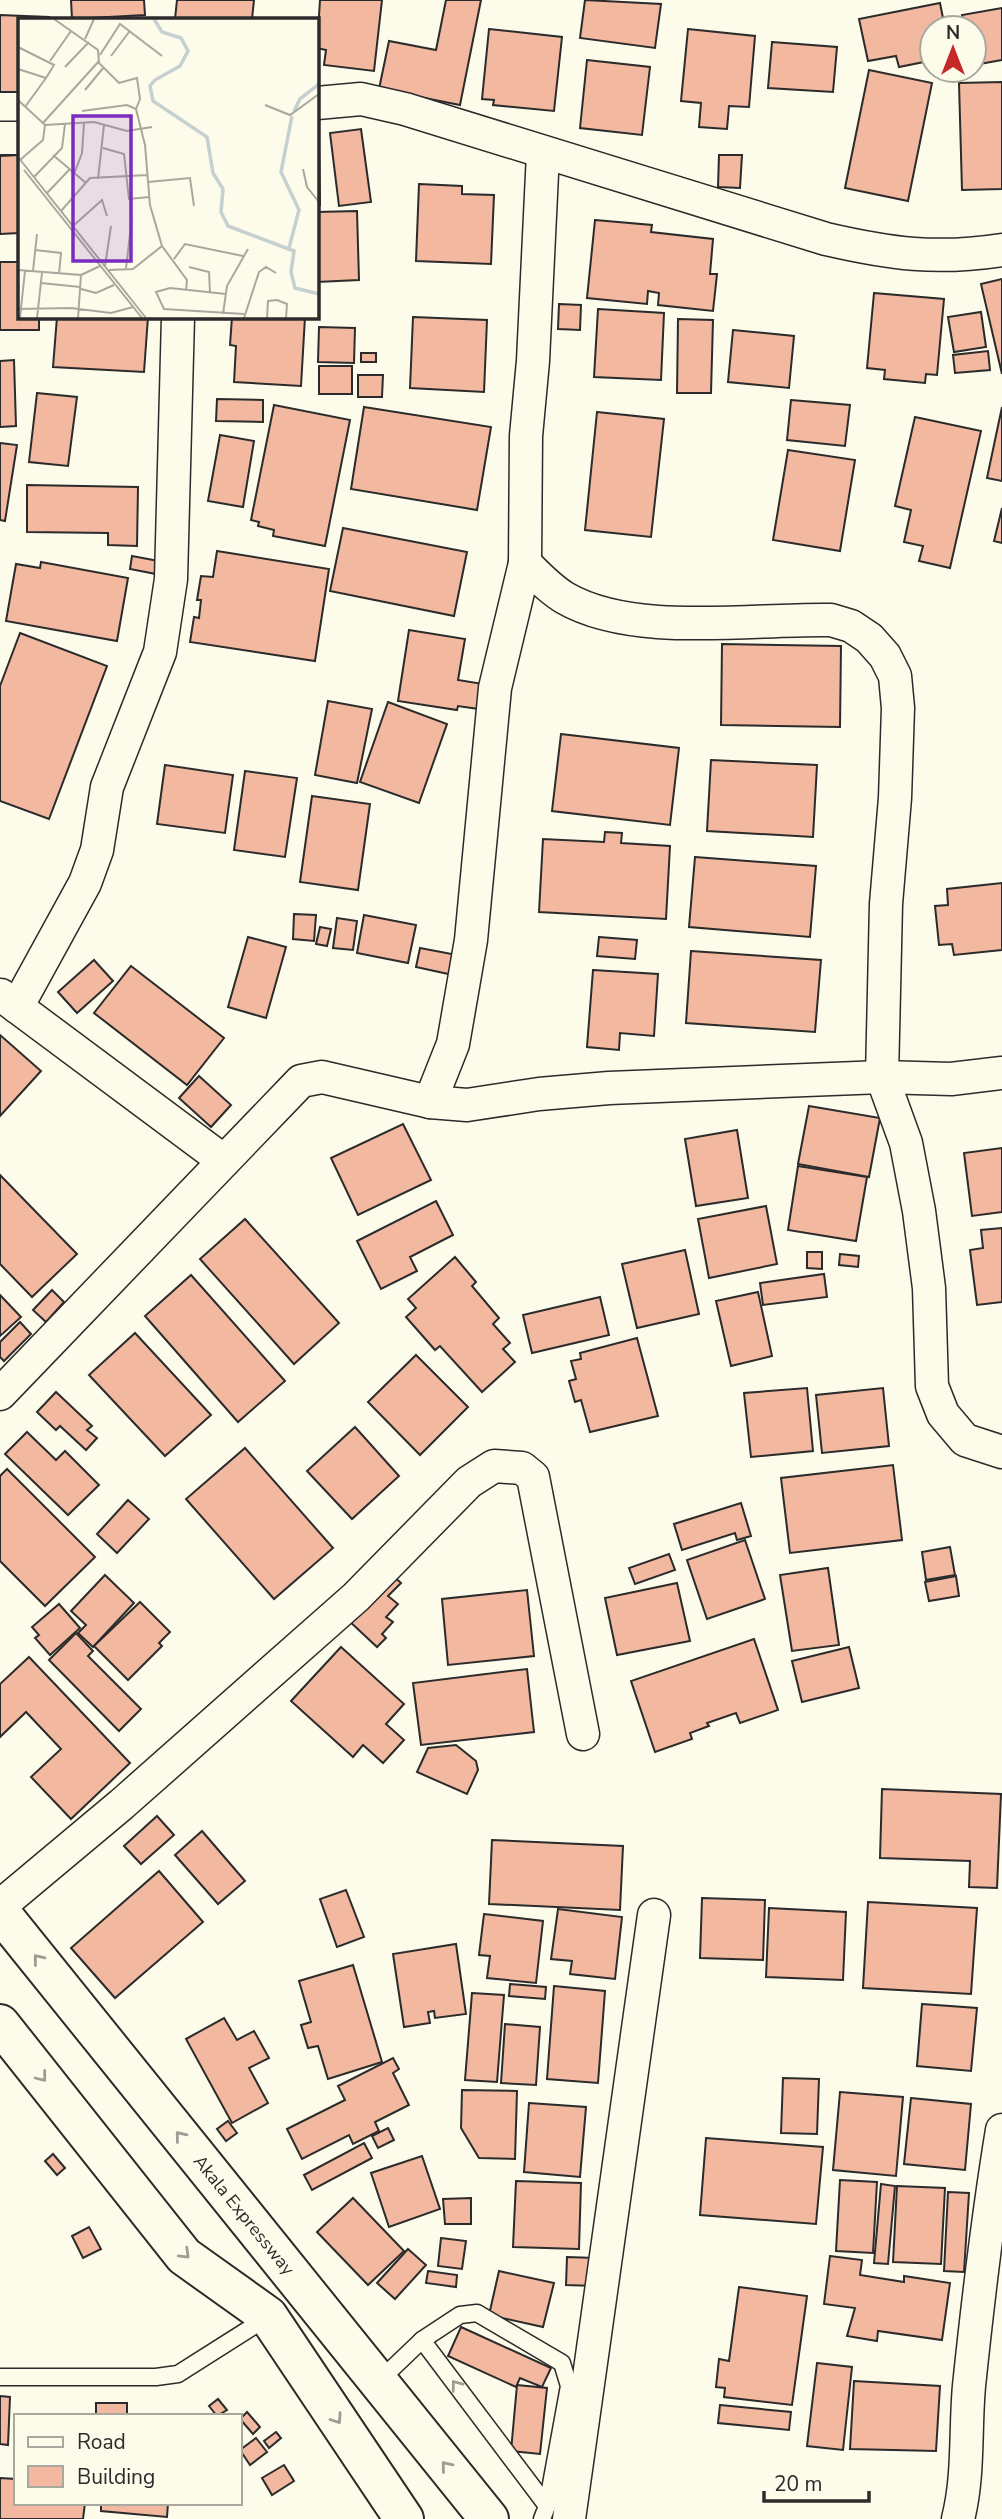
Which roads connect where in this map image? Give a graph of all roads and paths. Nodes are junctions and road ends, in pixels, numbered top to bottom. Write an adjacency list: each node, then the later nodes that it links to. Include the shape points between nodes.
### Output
1 (318, 103): 4 (street, via 361,99 405,108)
2 (0, 138): 3 (street)
3 (18, 138)
4 (543, 153): 5 (street, via 888,254); 7 (street, via 526,436)
5 (1002, 250)
6 (178, 318): 8 (street, via 171,579 160,652 107,787 97,850 85,883)
7 (525, 563): 10 (street, via 568,599 617,615 680,624 831,620 851,626 885,656 895,676 898,708 886,904); 11 (street, via 495,688 471,940 453,1044)
8 (8, 1001): 12 (street)
9 (1002, 1073): 10 (street, via 951,1079)
10 (883, 1077): 11 (street, via 609,1088 467,1105); 14 (street, via 906,1143 919,1211 929,1288 932,1386 943,1414 965,1440)
11 (429, 1102): 12 (street, via 322,1077 301,1081)
12 (224, 1161): 13 (street)
13 (0, 1394)
14 (1002, 1452)
15 (583, 1734): 16 (street, via 533,1477 522,1468 494,1466 469,1482 335,1616)
16 (0, 1906)
17 (0, 1912): 24 (main road, Akala Expressway, one-way to 17)
18 (654, 1915): 25 (street)
19 (0, 2024): 21 (main road, one-way to 21, via 184,2256)
20 (1002, 2130): 28 (street, via 981,2260)
21 (268, 2316): 23 (lane, via 178,2374); 26 (main road, one-way to 26)
22 (422, 2340): 24 (lane); 25 (lane, one-way to 22); 25 (lane, via 460,2315 477,2313 562,2363 569,2386)
23 (0, 2377)
24 (378, 2382): 27 (main road, Akala Expressway, one-way to 24)
25 (553, 2515)
26 (404, 2519)
27 (489, 2519)
28 (958, 2519)

